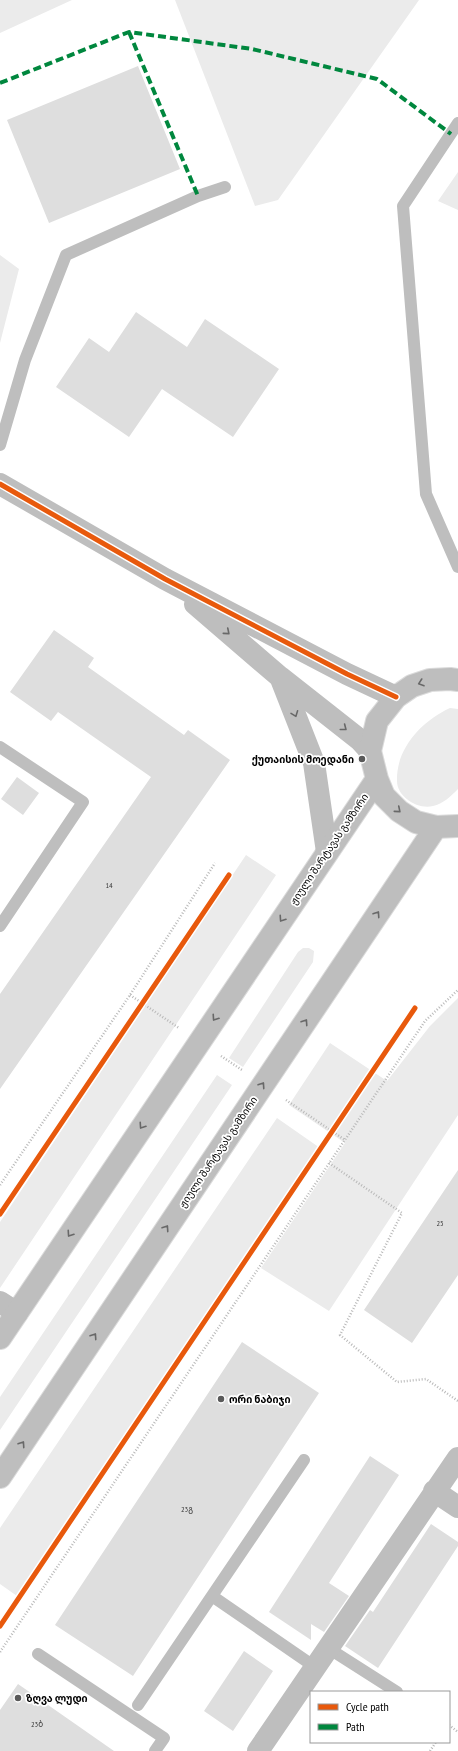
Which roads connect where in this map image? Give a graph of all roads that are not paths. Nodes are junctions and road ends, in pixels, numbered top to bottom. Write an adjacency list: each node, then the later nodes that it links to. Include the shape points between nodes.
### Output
1 (458, 123): 5 (lane, via 403,206 426,494)
2 (224, 187): 3 (lane, via 198,196 66,255 24,360)
3 (0, 445)
4 (0, 484): 6 (main road)
5 (458, 568)
6 (165, 579): 8 (main road, one-way to 8); 9 (main road)
7 (455, 676): 9 (main road, one-way to 9, via 412,686)
8 (280, 677): 11 (main road, one-way to 11, via 360,740); 15 (main road, one-way to 15, via 314,763)
9 (396, 697): 11 (main road, via 377,721)
10 (0, 747): 16 (lane, via 83,802)
11 (370, 751): 12 (main road)
12 (377, 779): 13 (main road, one-way to 13, via 384,796 398,812 416,822); 15 (main road, ჟიული შარტავას გამზირი)
13 (436, 826): 14 (main road); 21 (main road, ჟიული შარტავას გამზირი, one-way to 13)
14 (458, 826)
15 (327, 852): 17 (main road, ჟიული შარტავას გამზირი, one-way to 17, via 199,1042)
16 (0, 926)
17 (8, 1307): 18 (main road, ჟიული შარტავას გამზირი)
18 (0, 1338)
19 (458, 1458): 22 (main road)
20 (304, 1460): 24 (lane)
21 (0, 1477)
22 (434, 1492): 23 (main road); 25 (main road)
23 (458, 1507)
24 (212, 1596): 27 (lane); 29 (lane)
25 (328, 1648): 27 (main road); 28 (lane)
26 (38, 1654): 30 (lane, via 164,1738)
27 (315, 1667): 31 (main road)
28 (395, 1691)
29 (138, 1704)
30 (155, 1751)
31 (258, 1751)

